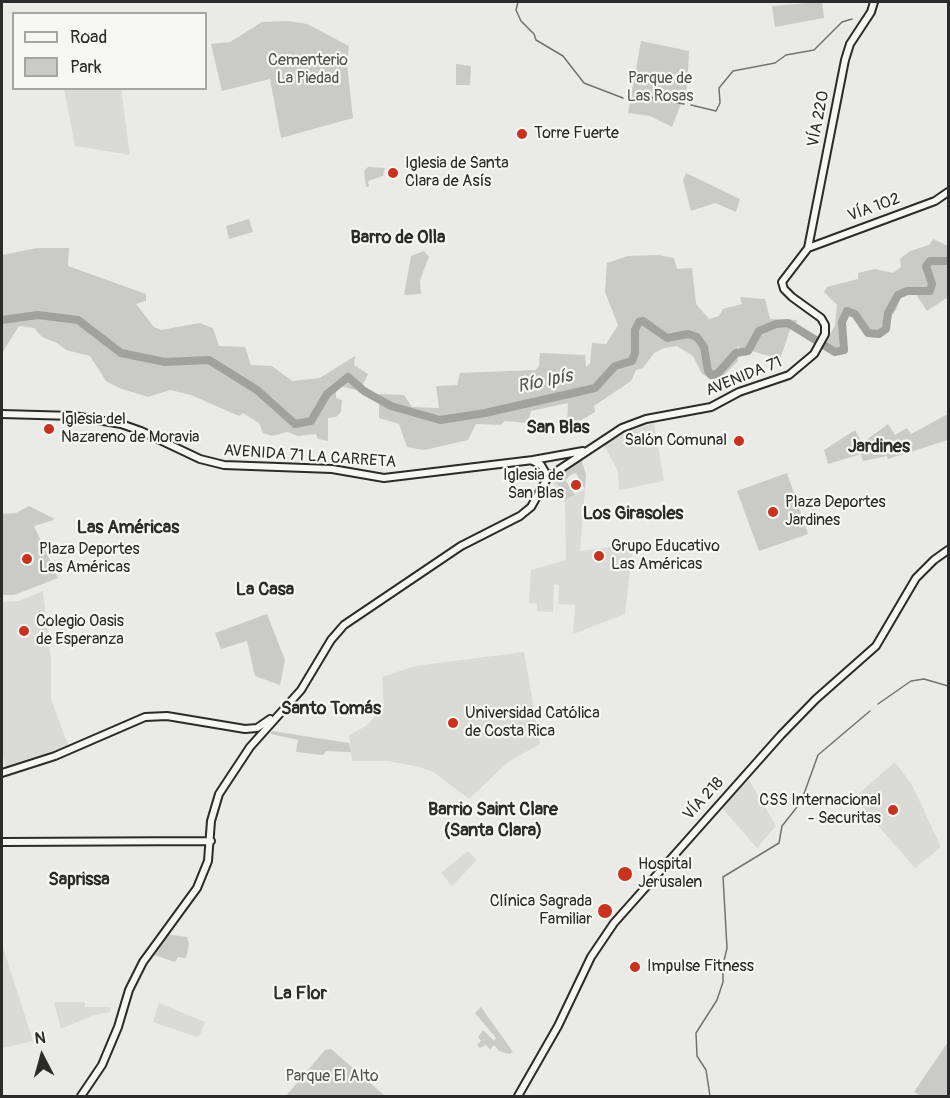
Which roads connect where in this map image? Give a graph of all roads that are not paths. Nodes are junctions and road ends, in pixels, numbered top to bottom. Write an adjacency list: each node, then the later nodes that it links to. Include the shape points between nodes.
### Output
1 (874, 2): 3 (main road, VÍA 220, via 845,60)
2 (948, 192): 4 (main road, VÍA 102, via 935,201)
3 (810, 235): 4 (main road); 5 (main road, VÍA 220)
4 (821, 242): 5 (main road, VÍA 102)
5 (808, 248): 7 (main road, AVENIDA 71, via 783,282 784,289 825,325 823,340 814,354 789,375 739,392 711,407 631,423)
6 (2, 414): 8 (main road, AVENIDA 71 LA CARRETA, via 74,416 109,422 141,431 200,459 244,468 332,470 397,478)
7 (587, 450): 8 (main road, AVENIDA 71 LA CARRETA); 9 (main road, AVENIDA 71)
8 (533, 460): 9 (main road, via 542,465)
9 (548, 477): 11 (main road, via 531,507 520,516 461,546 344,625 301,690)
10 (948, 550): 18 (main road, VÍA 218, via 916,578 876,646 781,735 614,923 591,957)
11 (278, 714): 12 (main road, via 261,726); 13 (main road)
12 (245, 729): 13 (main road, via 252,735); 14 (main road, via 167,716 145,717 55,756)
13 (250, 747): 15 (main road, via 214,806)
14 (2, 773)
15 (211, 841): 16 (main road); 17 (main road, via 197,888 143,962 102,1065)
16 (2, 842)
17 (81, 1096)
18 (518, 1096)

